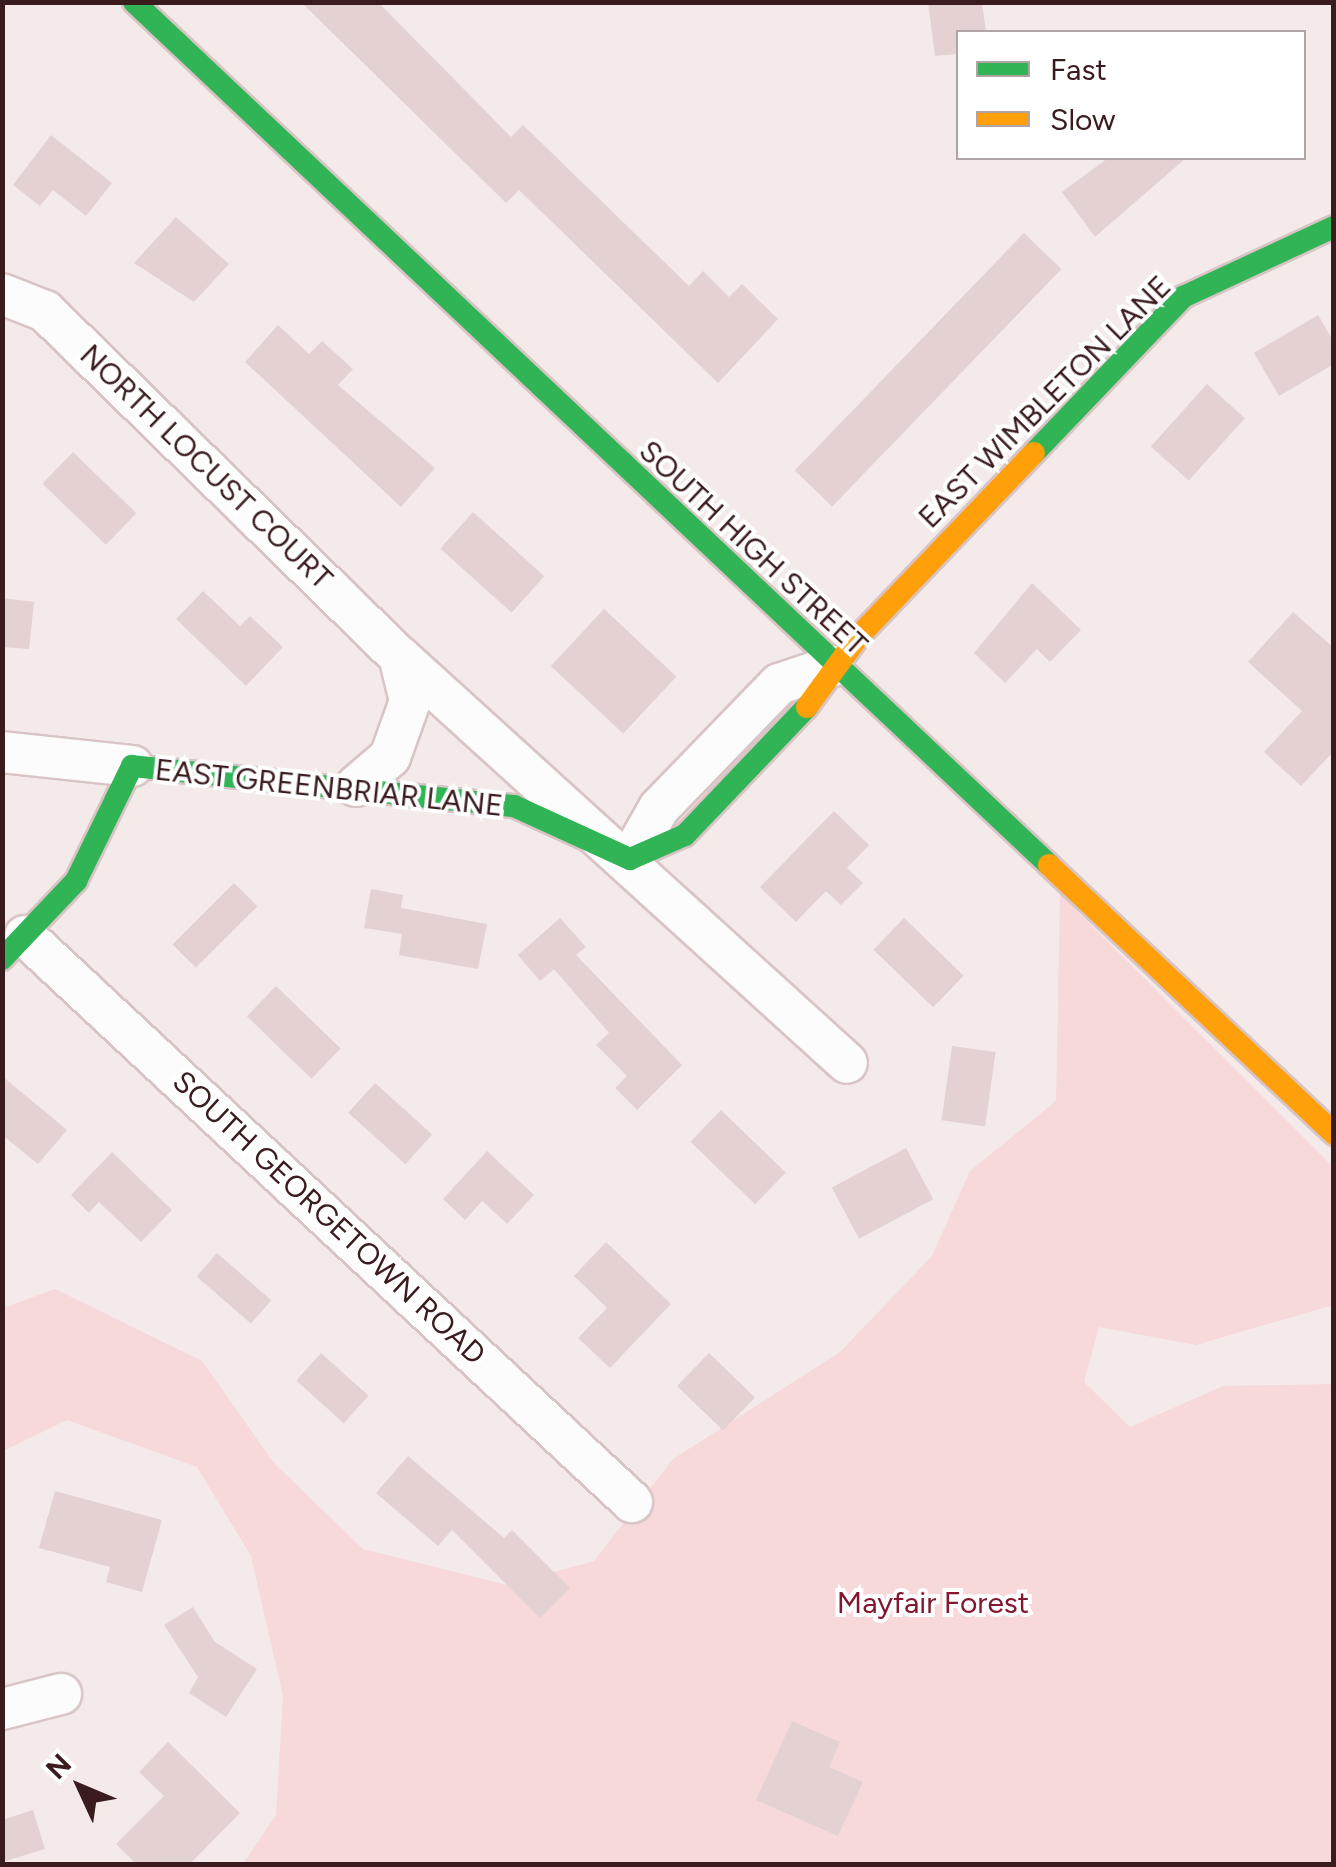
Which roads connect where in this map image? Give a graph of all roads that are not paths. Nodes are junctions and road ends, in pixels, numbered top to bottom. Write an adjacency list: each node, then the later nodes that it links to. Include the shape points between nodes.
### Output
1 (134, 2): 5 (street, SOUTH HIGH STREET)
2 (1334, 227): 5 (street, EAST WIMBLETON LANE, via 1183,297)
3 (2, 294): 4 (street, NORTH LOCUST COURT, via 45,311)
4 (399, 656): 8 (street, via 410,701 390,757); 9 (street, NORTH LOCUST COURT)
5 (833, 666): 9 (street, via 778,684 659,808); 12 (street, SOUTH HIGH STREET)
6 (2, 752): 7 (street)
7 (132, 766): 8 (street, EAST GREENBRIAR LANE); 10 (street, EAST GREENBRIAR LANE, via 76,881)
8 (356, 786): 9 (street, EAST GREENBRIAR LANE, via 514,806)
9 (630, 859): 11 (street, NORTH LOCUST COURT)
10 (14, 948): 13 (street, SOUTH GEORGETOWN ROAD)
11 (847, 1063)
12 (1334, 1134)
13 (632, 1502)
14 (62, 1694): 15 (street)
15 (2, 1709)

